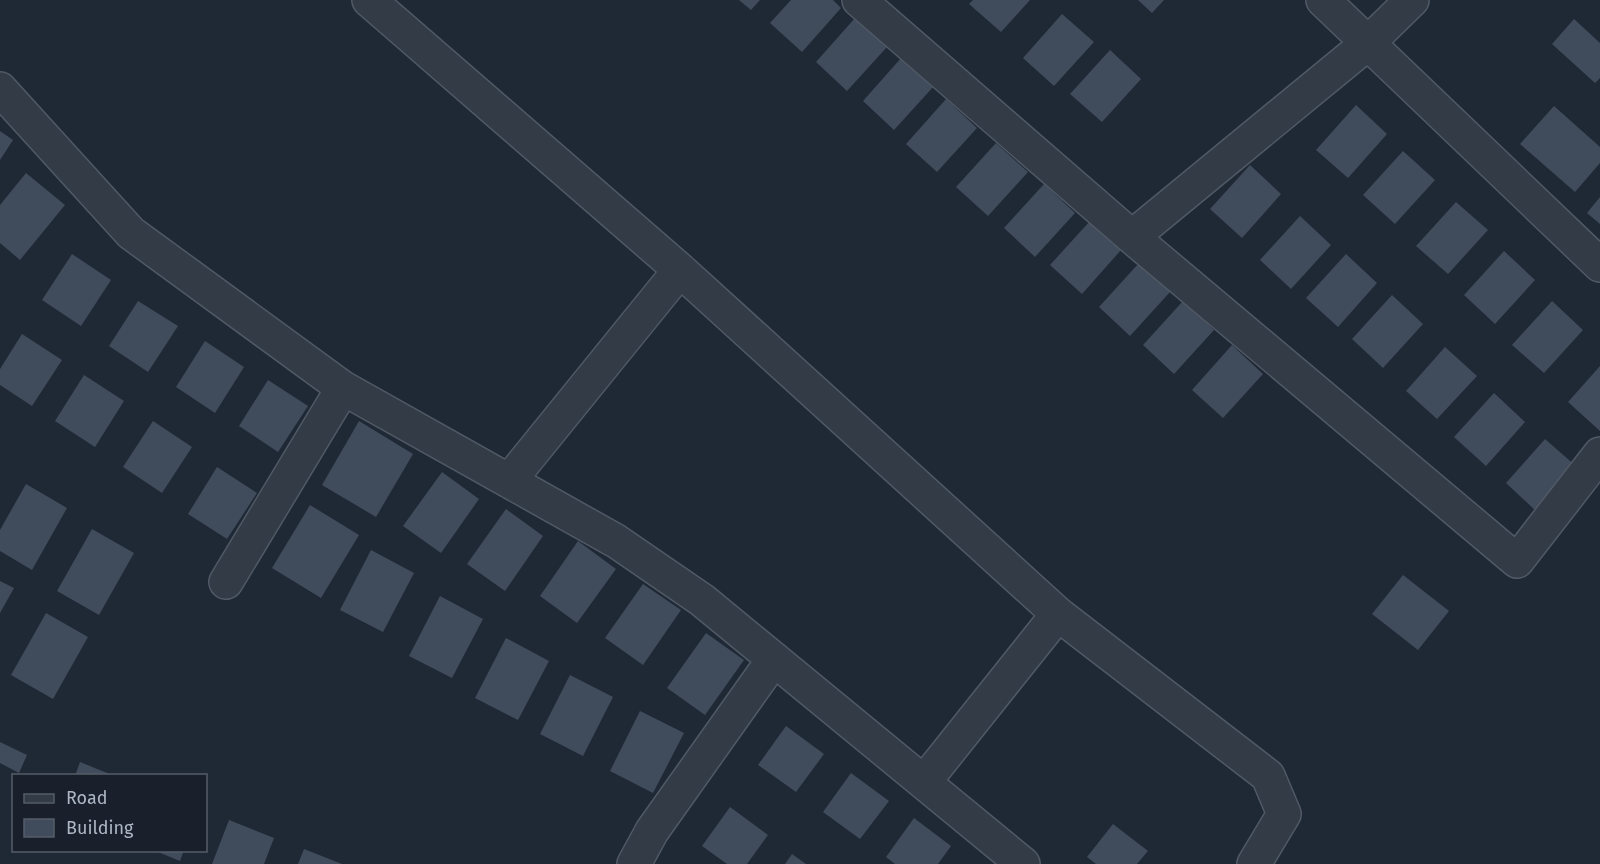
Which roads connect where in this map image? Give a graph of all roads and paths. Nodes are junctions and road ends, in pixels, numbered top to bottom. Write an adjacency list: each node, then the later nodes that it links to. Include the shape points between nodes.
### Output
1 (369, 0): 9 (street)
2 (859, 0): 7 (street)
3 (1323, 0): 5 (street)
4 (1412, 0): 5 (street)
5 (1368, 44): 7 (street); 8 (street)
6 (0, 89): 10 (street, via 131,233)
7 (1132, 237): 11 (street, via 1517,561)
8 (1600, 265)
9 (680, 270): 12 (street); 14 (street)
10 (343, 388): 12 (street); 13 (street)
11 (1600, 454)
12 (509, 481): 15 (street, via 616,541 702,600)
13 (226, 582)
14 (1058, 614): 16 (street); 19 (street, via 1268,776 1284,814)
15 (774, 659): 16 (street); 17 (street, via 652,831)
16 (924, 782): 18 (street)
17 (634, 864)
18 (1023, 864)
19 (1254, 864)

